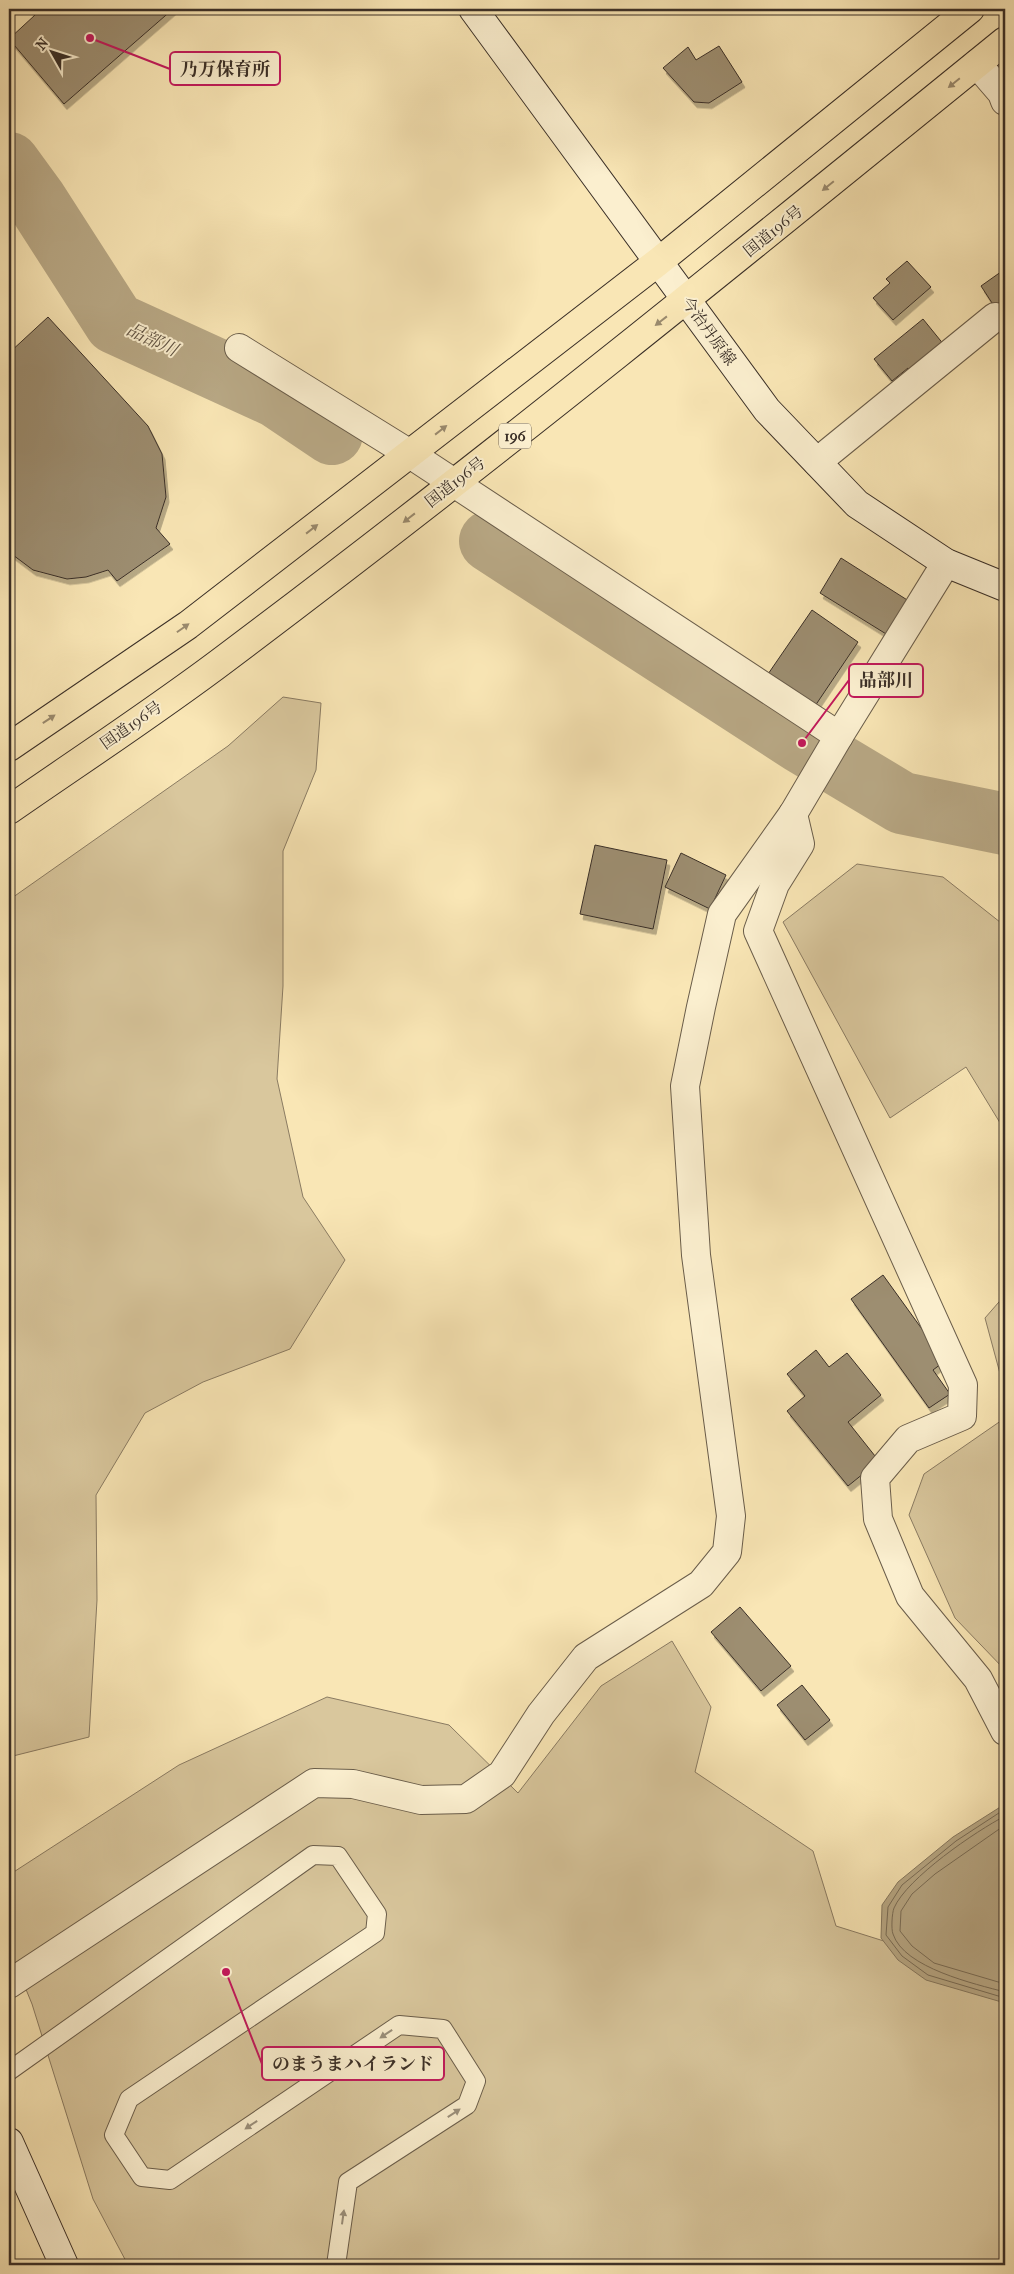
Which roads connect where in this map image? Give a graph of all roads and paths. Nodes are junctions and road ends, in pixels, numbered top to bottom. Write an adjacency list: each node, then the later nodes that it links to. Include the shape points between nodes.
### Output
1 (473, 9): 6 (street, 今治丹原線)
2 (970, 9): 6 (highway)
3 (1005, 41): 4 (highway, 国道196号 / 196)
4 (977, 64): 5 (street); 7 (highway, 国道196号 / 196, one-way to 7)
5 (1005, 101)
6 (658, 262): 7 (street, 今治丹原線); 10 (highway, one-way to 6)
7 (687, 301): 11 (street, 今治丹原線, via 767,410); 12 (highway, 国道196号 / 196, one-way to 12)
8 (996, 317): 11 (street)
9 (239, 348): 10 (street)
10 (410, 454): 12 (street); 16 (highway, one-way to 10, via 188,625)
11 (817, 462): 13 (street, 今治丹原線, via 857,504)
12 (454, 483): 15 (street); 17 (highway, 国道196号 / 196, one-way to 17, via 224,660)
13 (946, 563): 14 (street, 今治丹原線); 15 (street)
14 (1005, 587)
15 (839, 736): 18 (street)
16 (9, 746)
17 (9, 810)
18 (793, 814): 19 (street, via 800,844 775,884 758,931 963,1385 962,1416 908,1439 875,1478 878,1519 910,1596 978,1679); 20 (street, via 722,914 685,1086 696,1255 731,1516 727,1552 701,1584 586,1657 541,1714 502,1774 466,1799 421,1800 353,1784 314,1783)
19 (1005, 1731)
20 (9, 1984)
21 (9, 2071): 24 (lane, one-way to 21, via 348,2182 467,2105 476,2081 443,2029 399,2025 170,2180 142,2177 114,2135 129,2099 375,1933 377,1914 338,1856 313,1855)
22 (9, 2142): 23 (street)
23 (64, 2265)
24 (336, 2265)

